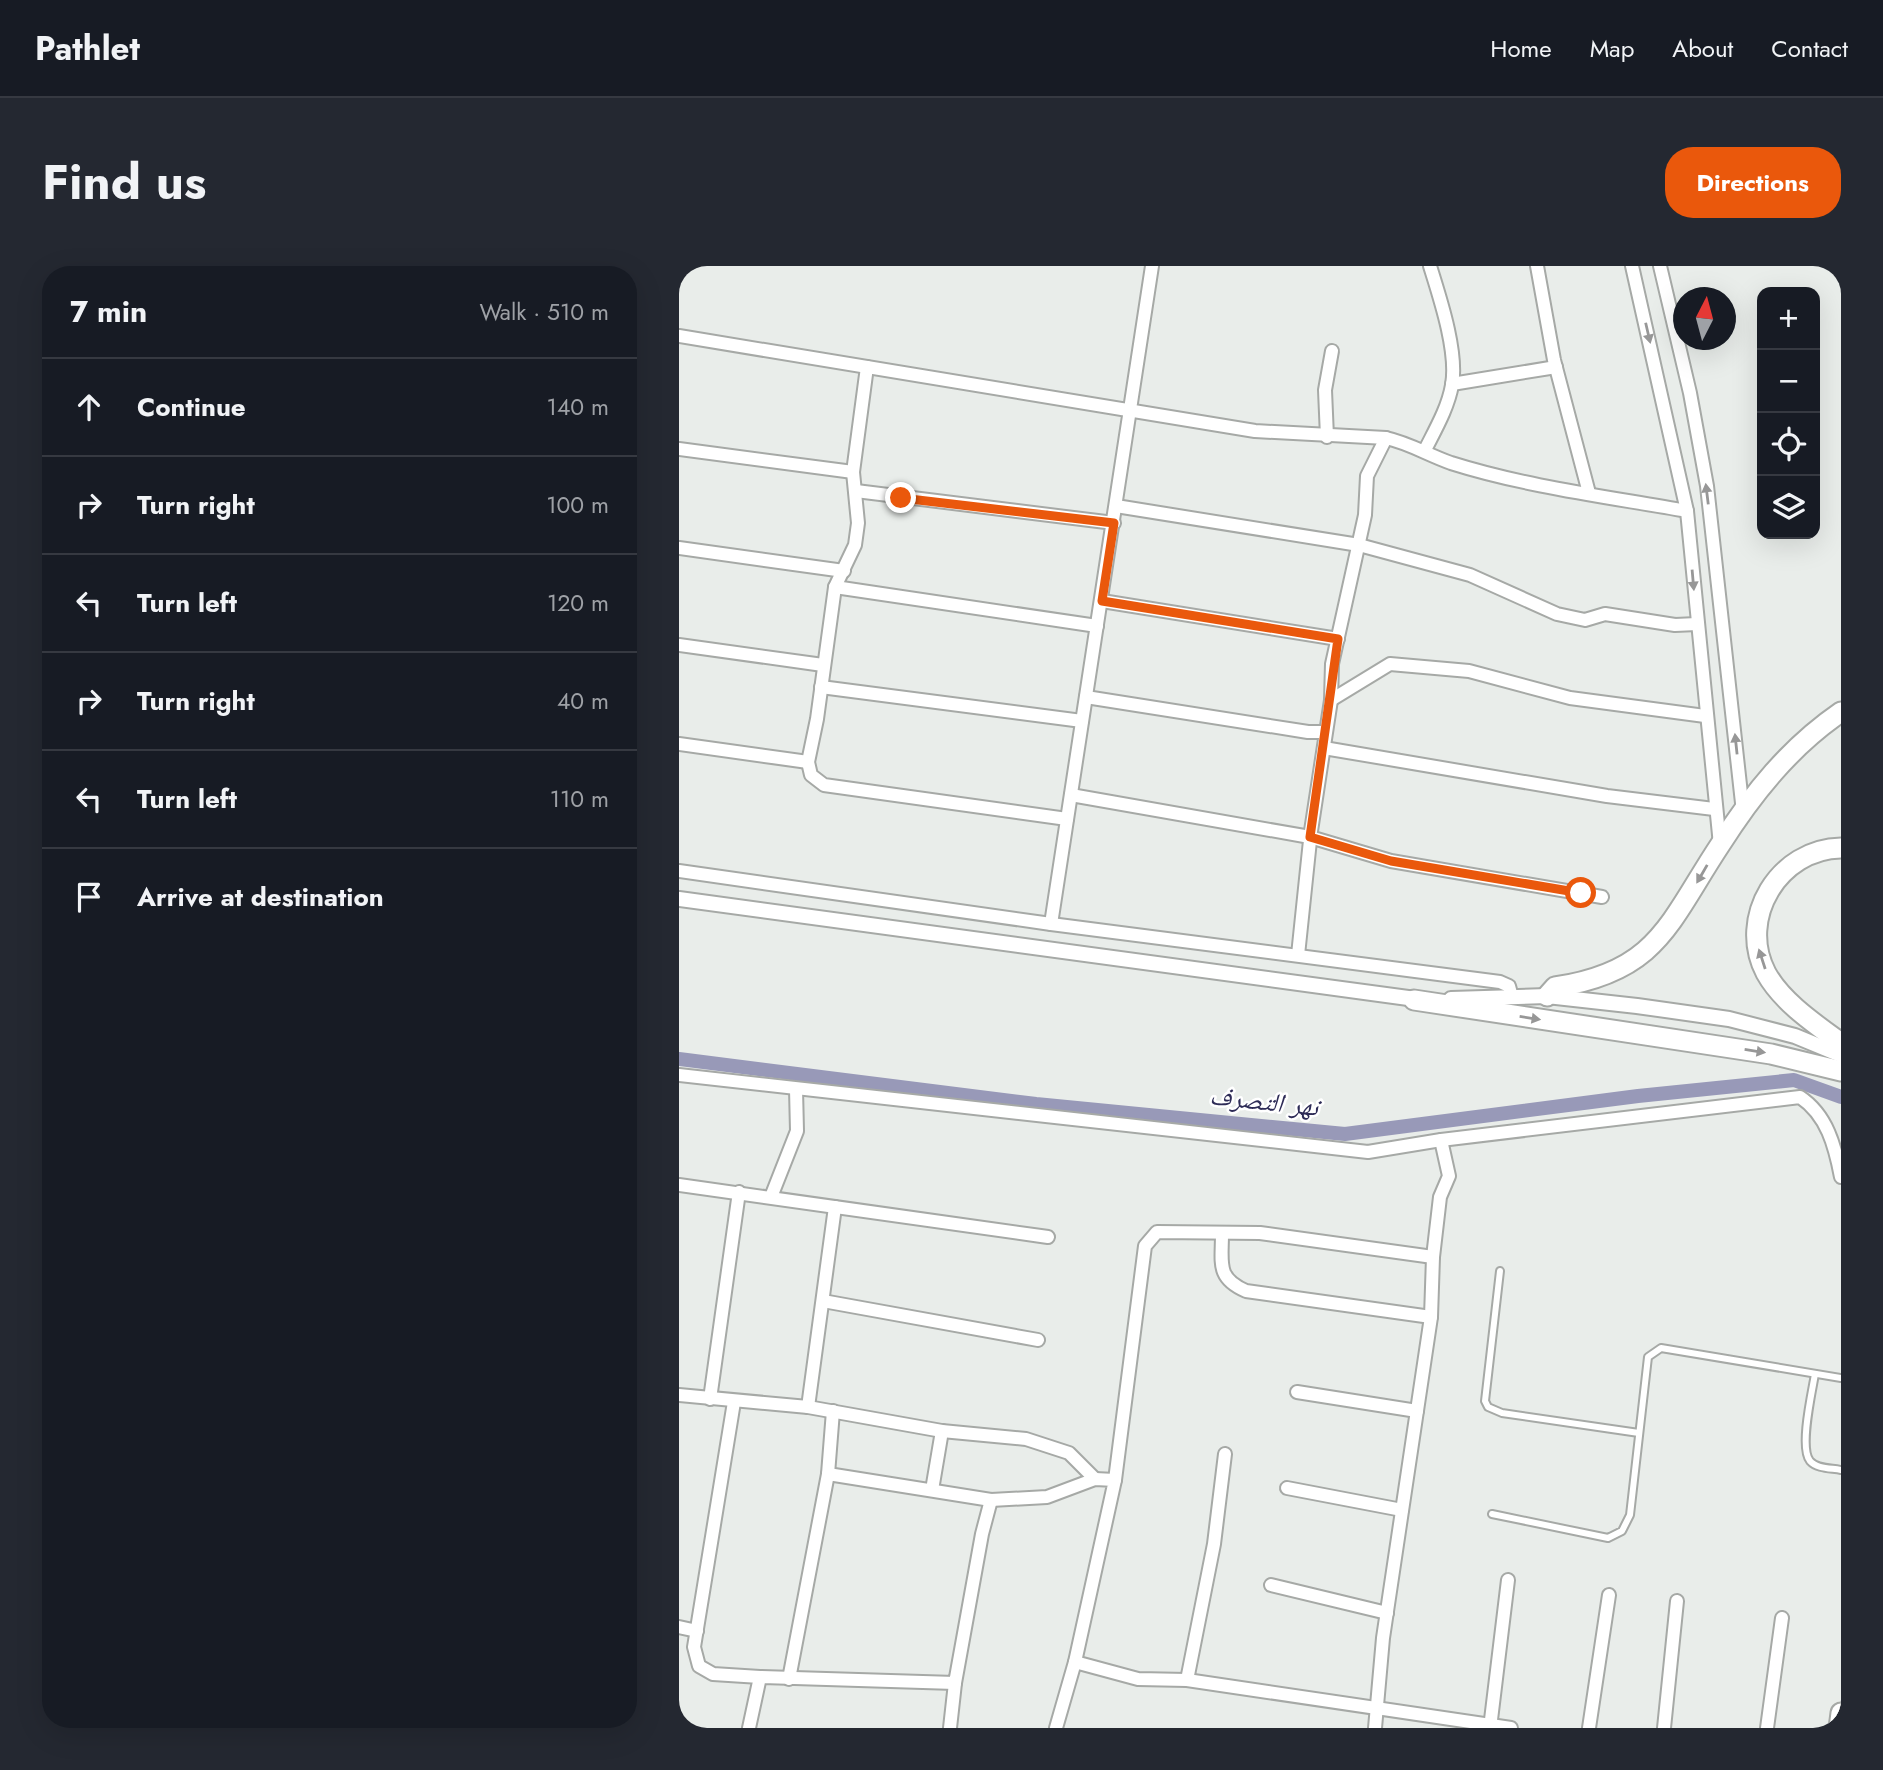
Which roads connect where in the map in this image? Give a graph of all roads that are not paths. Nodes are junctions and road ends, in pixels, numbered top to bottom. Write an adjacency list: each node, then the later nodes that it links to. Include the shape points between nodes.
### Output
1 (1152, 266): 11 (street)
2 (1430, 266): 10 (street, via 1452,359)
3 (1537, 266): 9 (street)
4 (1632, 266): 20 (street, one-way to 20)
5 (1660, 266): 22 (street, one-way to 5, via 1699,439)
6 (679, 336): 8 (street)
7 (1332, 351): 12 (street, via 1325,390)
8 (867, 367): 11 (street); 16 (street)
9 (1556, 367): 10 (street); 18 (street)
10 (1452, 384): 15 (street)
11 (1131, 410): 12 (street, via 1255,431); 19 (street)
12 (1327, 437): 13 (street)
13 (1386, 438): 15 (street); 23 (street, via 1367,476)
14 (679, 449): 16 (street)
15 (1425, 450): 18 (street, via 1450,462)
16 (853, 472): 17 (street)
17 (856, 491): 21 (street); 26 (street, via 856,534)
18 (1589, 493): 20 (street)
19 (1116, 506): 21 (street); 23 (street)
20 (1687, 511): 24 (street)
21 (1114, 523): 28 (street)
22 (1714, 544): 24 (street); 46 (street, one-way to 22)
23 (1359, 545): 29 (street, via 1470,575 1557,614 1585,620 1605,614); 31 (street)
24 (1690, 545): 29 (street, one-way to 29)
25 (679, 548): 26 (street)
26 (843, 571): 27 (street)
27 (835, 587): 30 (street); 33 (street)
28 (1102, 601): 30 (street); 31 (street)
29 (1697, 624): 38 (street)
30 (1097, 626): 35 (street)
31 (1338, 639): 36 (street)
32 (679, 645): 33 (street)
33 (823, 666): 34 (street)
34 (821, 687): 39 (street); 43 (street)
35 (1086, 696): 39 (street); 40 (street)
36 (1331, 700): 38 (street, via 1390,664 1469,671 1570,698); 40 (street)
37 (1841, 712): 46 (highway, via 1785,758)
38 (1705, 716): 45 (street)
39 (1082, 721): 44 (street)
40 (1325, 732): 42 (street)
41 (679, 744): 43 (street)
42 (1324, 748): 45 (street, via 1607,796); 48 (street)
43 (808, 762): 47 (street, via 811,775 824,785)
44 (1071, 796): 47 (street); 48 (street)
45 (1714, 809): 49 (street)
46 (1743, 812): 49 (highway)
47 (1067, 819): 54 (street)
48 (1310, 837): 52 (street, via 1391,861); 55 (street)
49 (1720, 845): 56 (highway, one-way to 56, via 1678,915 1651,947 1612,973 1555,987)
50 (1841, 848): 59 (highway, one-way to 50, via 1775,985 1759,956 1756,932 1771,886 1787,867 1812,854)
51 (679, 871): 54 (street)
52 (1602, 897)
53 (679, 899): 58 (street)
54 (1051, 924): 55 (street)
55 (1297, 955): 57 (street, via 1500,982 1509,986)
56 (1548, 996): 57 (street); 60 (street, via 1729,1020)
57 (1512, 997): 58 (street)
58 (1414, 1000): 61 (highway, one-way to 61, via 1771,1054)
59 (1841, 1043)
60 (1841, 1055)
61 (1841, 1071)
62 (679, 1075): 63 (street)
63 (796, 1089): 64 (street, via 1368,1152); 68 (street, via 797,1130)
64 (1441, 1140): 65 (street, via 1800,1097 1815,1107 1834,1144); 72 (street, via 1449,1176 1440,1197)
65 (1841, 1177)
66 (679, 1185): 67 (street)
67 (739, 1192): 68 (street); 81 (street)
68 (771, 1197): 69 (street)
69 (835, 1207): 71 (street); 74 (street)
70 (1222, 1234): 72 (street, via 1260,1233); 75 (street, via 1222,1272 1230,1284 1246,1291); 92 (street, via 1157,1232 1145,1246)
71 (1048, 1237)
72 (1433, 1257): 75 (street)
73 (1500, 1271): 87 (lane, via 1485,1401 1488,1407 1502,1413)
74 (823, 1301): 76 (street); 83 (street)
75 (1431, 1317): 85 (street)
76 (1038, 1340)
77 (1815, 1374): 78 (lane); 87 (lane, via 1661,1348 1648,1357); 89 (lane, via 1805,1447 1809,1460 1819,1467)
78 (1841, 1378)
79 (1297, 1392): 85 (street)
80 (679, 1395): 81 (street)
81 (710, 1399): 82 (street)
82 (734, 1402): 83 (street); 105 (street)
83 (808, 1407): 84 (street)
84 (833, 1411): 86 (street); 90 (street)
85 (1417, 1411): 96 (street)
86 (942, 1431): 91 (street, via 1026,1439 1069,1453); 94 (street)
87 (1639, 1433): 97 (lane, via 1630,1515 1622,1531 1608,1538)
88 (1224, 1454): 109 (street, via 1214,1544)
89 (1841, 1470)
90 (828, 1474): 94 (street); 108 (street)
91 (1095, 1479): 92 (street); 95 (street, via 1047,1497)
92 (1115, 1479): 106 (street)
93 (1287, 1488): 96 (street)
94 (932, 1490): 95 (street)
95 (991, 1500): 110 (street)
96 (1402, 1510): 102 (street)
97 (1492, 1514)
98 (1508, 1580): 113 (street)
99 (1271, 1585): 102 (street)
100 (1609, 1595): 119 (street)
101 (1677, 1601): 120 (street)
102 (1387, 1613): 111 (street)
103 (1782, 1618): 121 (street)
104 (679, 1627): 105 (street)
105 (697, 1631): 107 (street, via 694,1647 699,1667 713,1674)
106 (1075, 1662): 109 (street, via 1138,1679); 116 (street)
107 (759, 1677): 108 (street); 114 (street)
108 (789, 1678): 110 (street)
109 (1187, 1680): 111 (street)
110 (955, 1683): 115 (street)
111 (1377, 1709): 113 (street); 117 (street)
112 (1841, 1713): 122 (highway)
113 (1490, 1727): 118 (street)
114 (749, 1728)
115 (950, 1728)
116 (1056, 1728)
117 (1375, 1728)
118 (1511, 1728)
119 (1589, 1728)
120 (1664, 1728)
121 (1767, 1728)
122 (1839, 1728)

